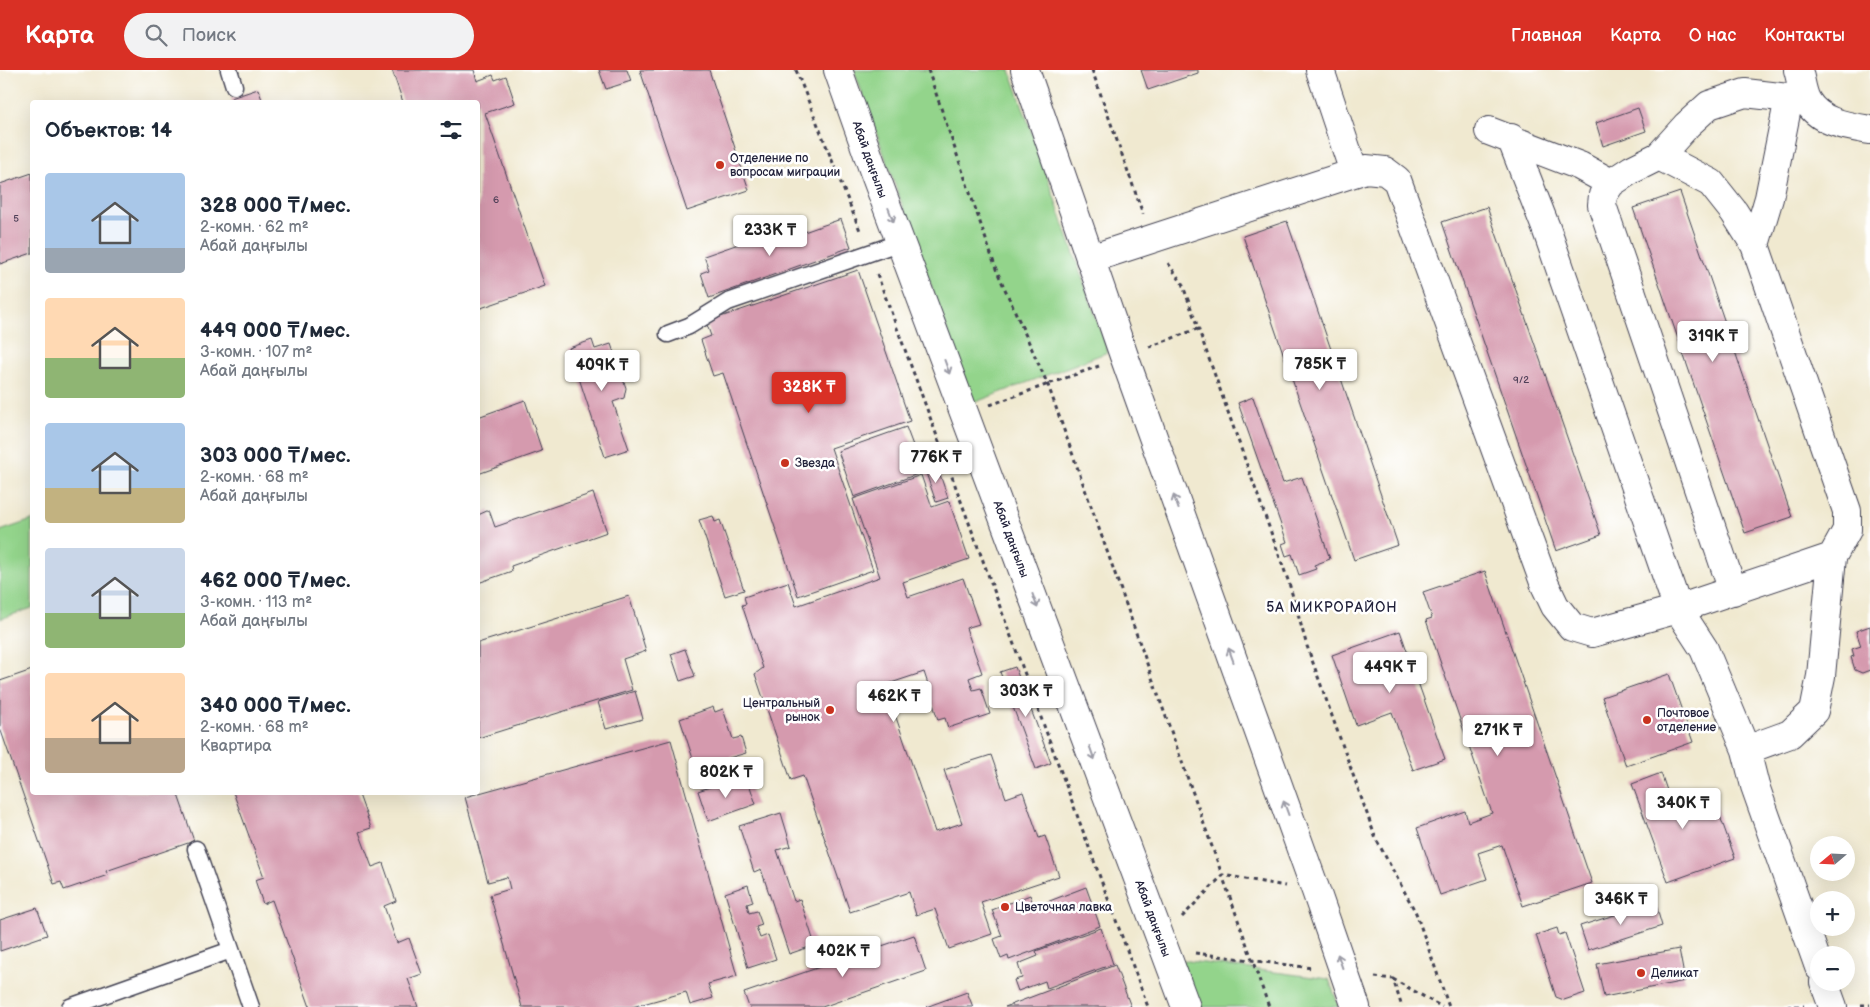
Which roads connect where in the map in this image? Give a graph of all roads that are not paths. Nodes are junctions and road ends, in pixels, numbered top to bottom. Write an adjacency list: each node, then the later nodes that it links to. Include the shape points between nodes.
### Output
1 (229, 70): 6 (lane)
2 (838, 70): 12 (street, Абай даңғылы, one-way to 12)
3 (1025, 70): 14 (street)
4 (1320, 70): 10 (street)
5 (1798, 70): 7 (street)
6 (234, 86)
7 (1798, 99): 8 (street, via 1834,123); 9 (street, via 1744,93 1709,105); 13 (street)
8 (1870, 130)
9 (1659, 156): 11 (street); 13 (street, via 1711,183)
10 (1354, 172): 14 (street); 18 (street, via 1366,169 1385,171 1397,180 1555,606 1572,627 1592,634)
11 (1611, 183): 17 (street, via 1602,205); 18 (street, via 1580,166 1500,134 1546,228)
12 (901, 242): 15 (lane, via 728,302 689,326); 26 (street, Абай даңғылы, one-way to 26)
13 (1755, 245): 16 (street, via 1847,511 1847,530)
14 (1090, 259): 27 (street, one-way to 14)
15 (668, 334)
16 (1832, 557): 17 (street); 19 (street, via 1821,676 1814,711 1790,734)
17 (1733, 591): 18 (street)
18 (1678, 609): 19 (street, via 1704,648)
19 (1746, 750): 21 (street, via 1755,786)
20 (196, 848): 22 (lane)
21 (1812, 946)
22 (231, 950): 24 (lane); 25 (lane)
23 (1827, 991): 28 (street)
24 (70, 1007)
25 (251, 1007)
26 (1186, 1007)
27 (1356, 1007)
28 (1833, 1007)

